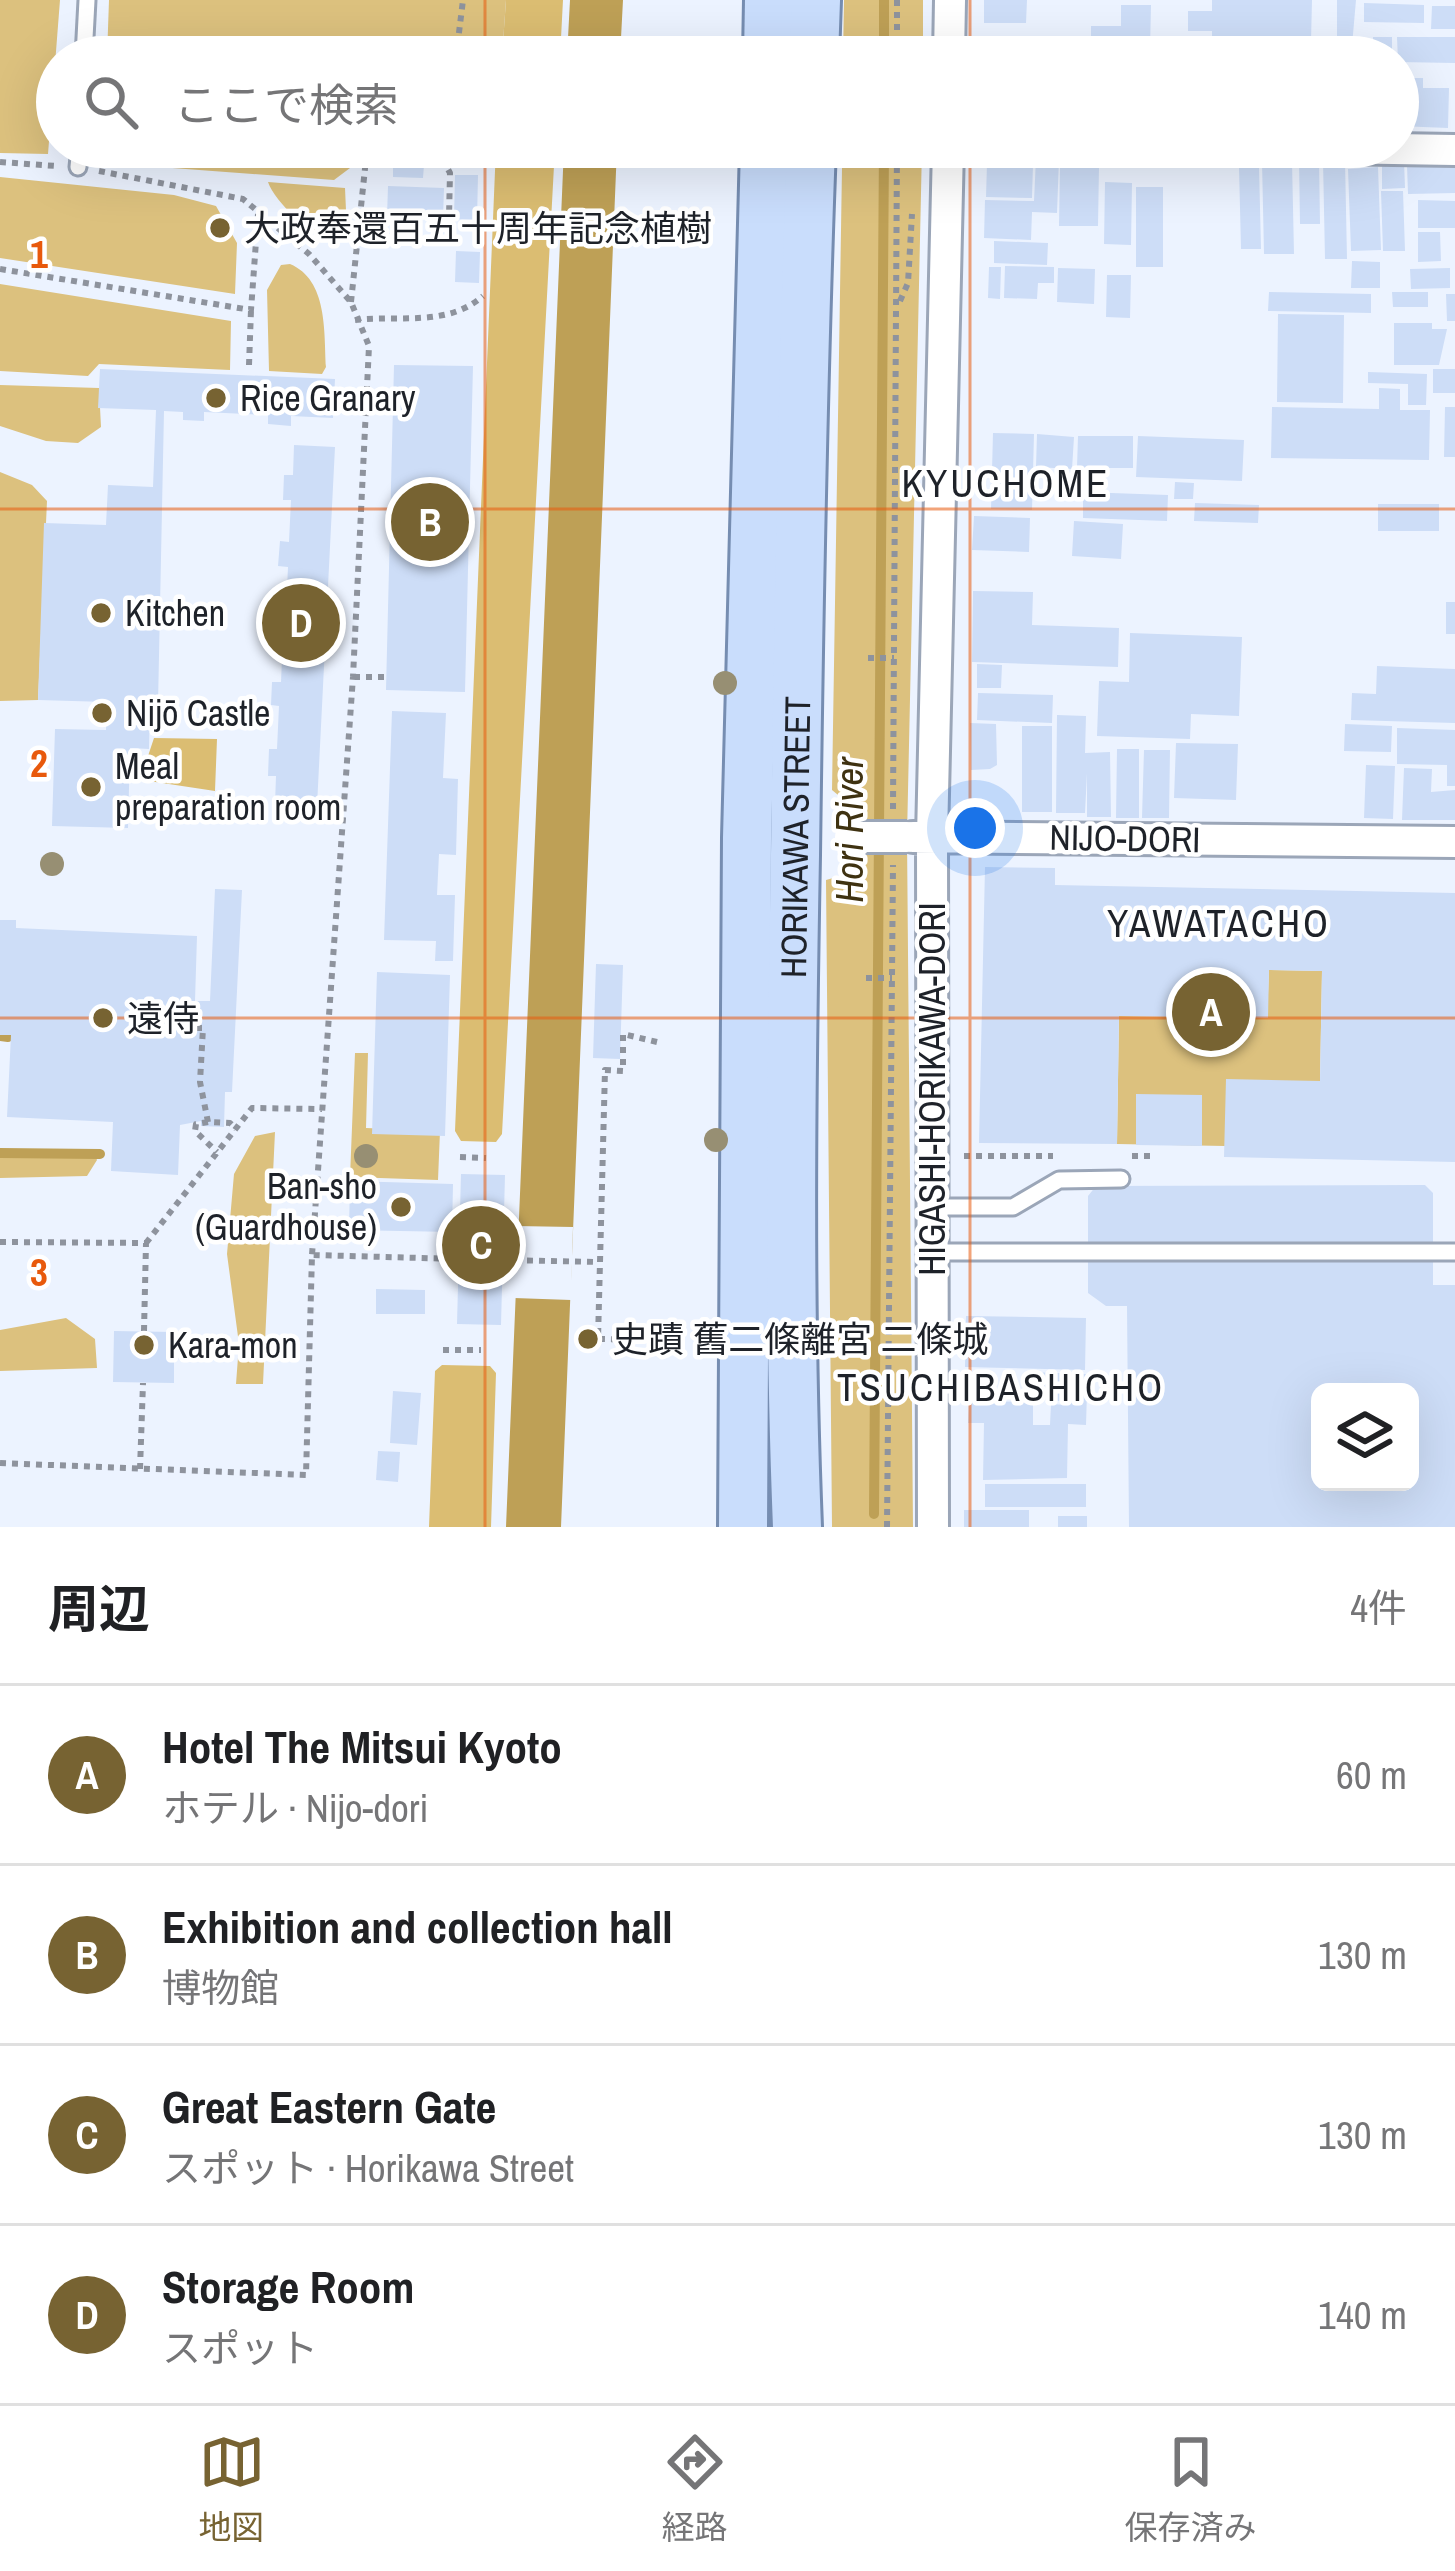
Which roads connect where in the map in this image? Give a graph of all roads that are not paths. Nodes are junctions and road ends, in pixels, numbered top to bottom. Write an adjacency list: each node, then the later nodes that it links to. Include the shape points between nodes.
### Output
1 (87, 0): 5 (lane)
2 (769, 0): 6 (main road)
3 (816, 0): 7 (main road)
4 (950, 0): 8 (street)
5 (85, 36)
6 (768, 36)
7 (815, 36)
8 (949, 36)
9 (1419, 149): 10 (street)
10 (1455, 150)
11 (764, 168): 21 (main road, HORIKAWA STREET, via 747,816)
12 (810, 168): 15 (main road, HORIKAWA STREET)
13 (946, 168): 14 (street, HIGASHI-HORIKAWA-DORI)
14 (910, 828): 15 (street, NIJO-DORI, bridge); 16 (street, NIJO-DORI); 18 (street, HIGASHI-HORIKAWA-DORI)
15 (795, 838): 22 (main road, HORIKAWA STREET)
16 (1455, 842)
17 (1121, 1179): 18 (lane, via 1059,1180 1013,1207)
18 (932, 1207): 19 (street, HIGASHI-HORIKAWA-DORI)
19 (932, 1252): 20 (lane); 23 (street, HIGASHI-HORIKAWA-DORI)
20 (1455, 1252)
21 (743, 1527)
22 (797, 1527)
23 (933, 1527)

